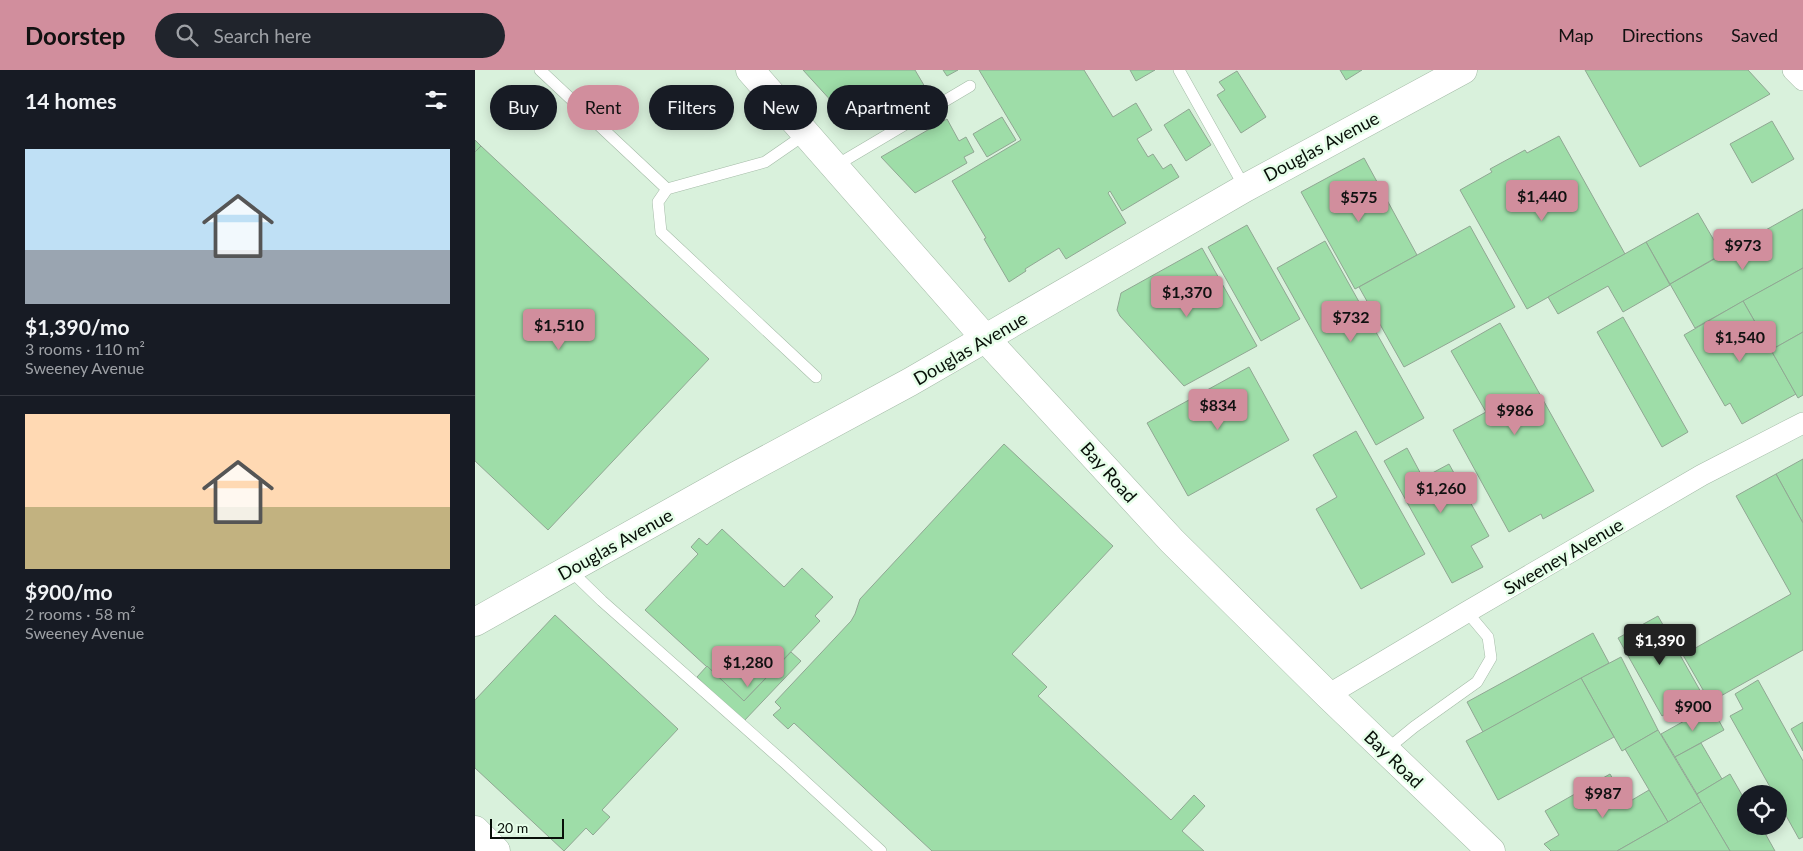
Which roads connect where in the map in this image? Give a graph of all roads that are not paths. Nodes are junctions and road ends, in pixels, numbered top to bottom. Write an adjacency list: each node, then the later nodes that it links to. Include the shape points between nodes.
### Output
1 (540, 70): 11 (lane)
2 (750, 70): 8 (street, Bay Road)
3 (1179, 70): 10 (lane)
4 (1463, 70): 10 (street, Douglas Avenue)
5 (1793, 70): 6 (street)
6 (1803, 80)
7 (971, 86): 9 (lane)
8 (807, 133): 9 (street, Bay Road); 11 (lane, via 765,162)
9 (835, 166): 12 (street, Bay Road)
10 (1245, 188): 12 (street, Douglas Avenue)
11 (667, 189): 13 (lane, via 658,202 661,232)
12 (985, 338): 15 (street, Douglas Avenue); 18 (street, Bay Road, via 1172,541)
13 (816, 377)
14 (1803, 423): 16 (street, Sweeney Avenue, via 1702,475)
15 (570, 570): 17 (street, Douglas Avenue); 22 (lane)
16 (1467, 612): 18 (street, Sweeney Avenue); 19 (lane, via 1488,637 1491,658 1477,682)
17 (475, 622)
18 (1328, 695): 19 (street, Bay Road)
19 (1386, 751): 23 (street, Bay Road)
20 (475, 830): 21 (street)
21 (496, 851)
22 (881, 851)
23 (1491, 851)

